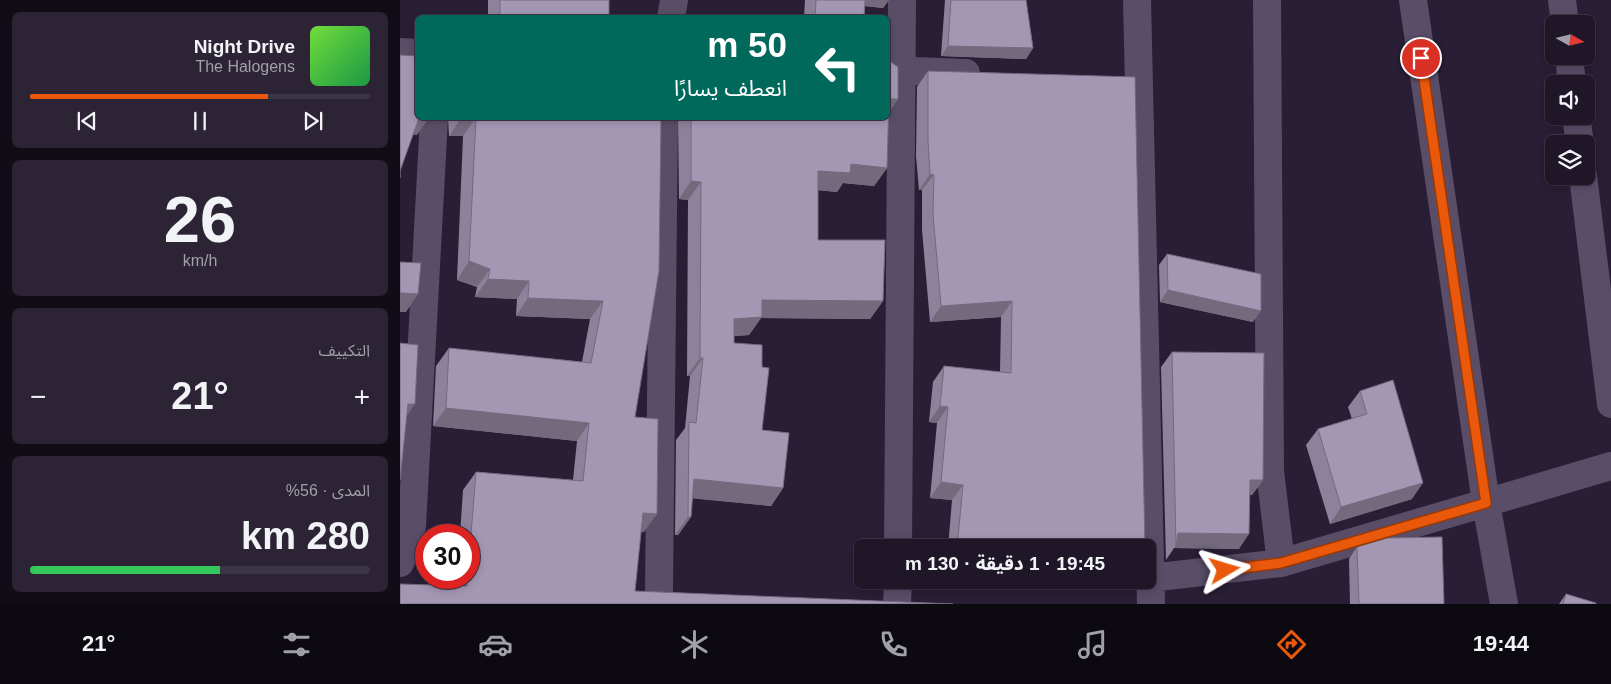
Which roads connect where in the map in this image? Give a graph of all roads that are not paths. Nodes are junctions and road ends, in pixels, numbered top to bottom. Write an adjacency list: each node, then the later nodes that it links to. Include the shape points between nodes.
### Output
1 (674, 0): 7 (street)
2 (902, 0): 11 (street)
3 (1137, 0): 14 (street)
4 (1267, 0): 23 (street, via 1270,471)
5 (1413, 0): 20 (street)
6 (1562, 0): 8 (street)
7 (672, 15)
8 (1564, 15)
9 (400, 52): 10 (street)
10 (415, 53)
11 (894, 70): 12 (street); 21 (street)
12 (990, 73)
13 (1109, 77): 14 (street)
14 (1139, 78): 26 (street)
15 (434, 120): 22 (street, via 412,526)
16 (664, 120): 24 (street)
17 (1585, 185): 18 (street)
18 (1611, 404)
19 (1611, 466): 20 (street)
20 (1486, 503): 23 (street); 28 (street)
21 (898, 539)
22 (400, 563)
23 (1281, 563): 26 (street)
24 (659, 589)
25 (898, 589): 27 (street)
26 (1150, 591)
27 (897, 604)
28 (1504, 604)

